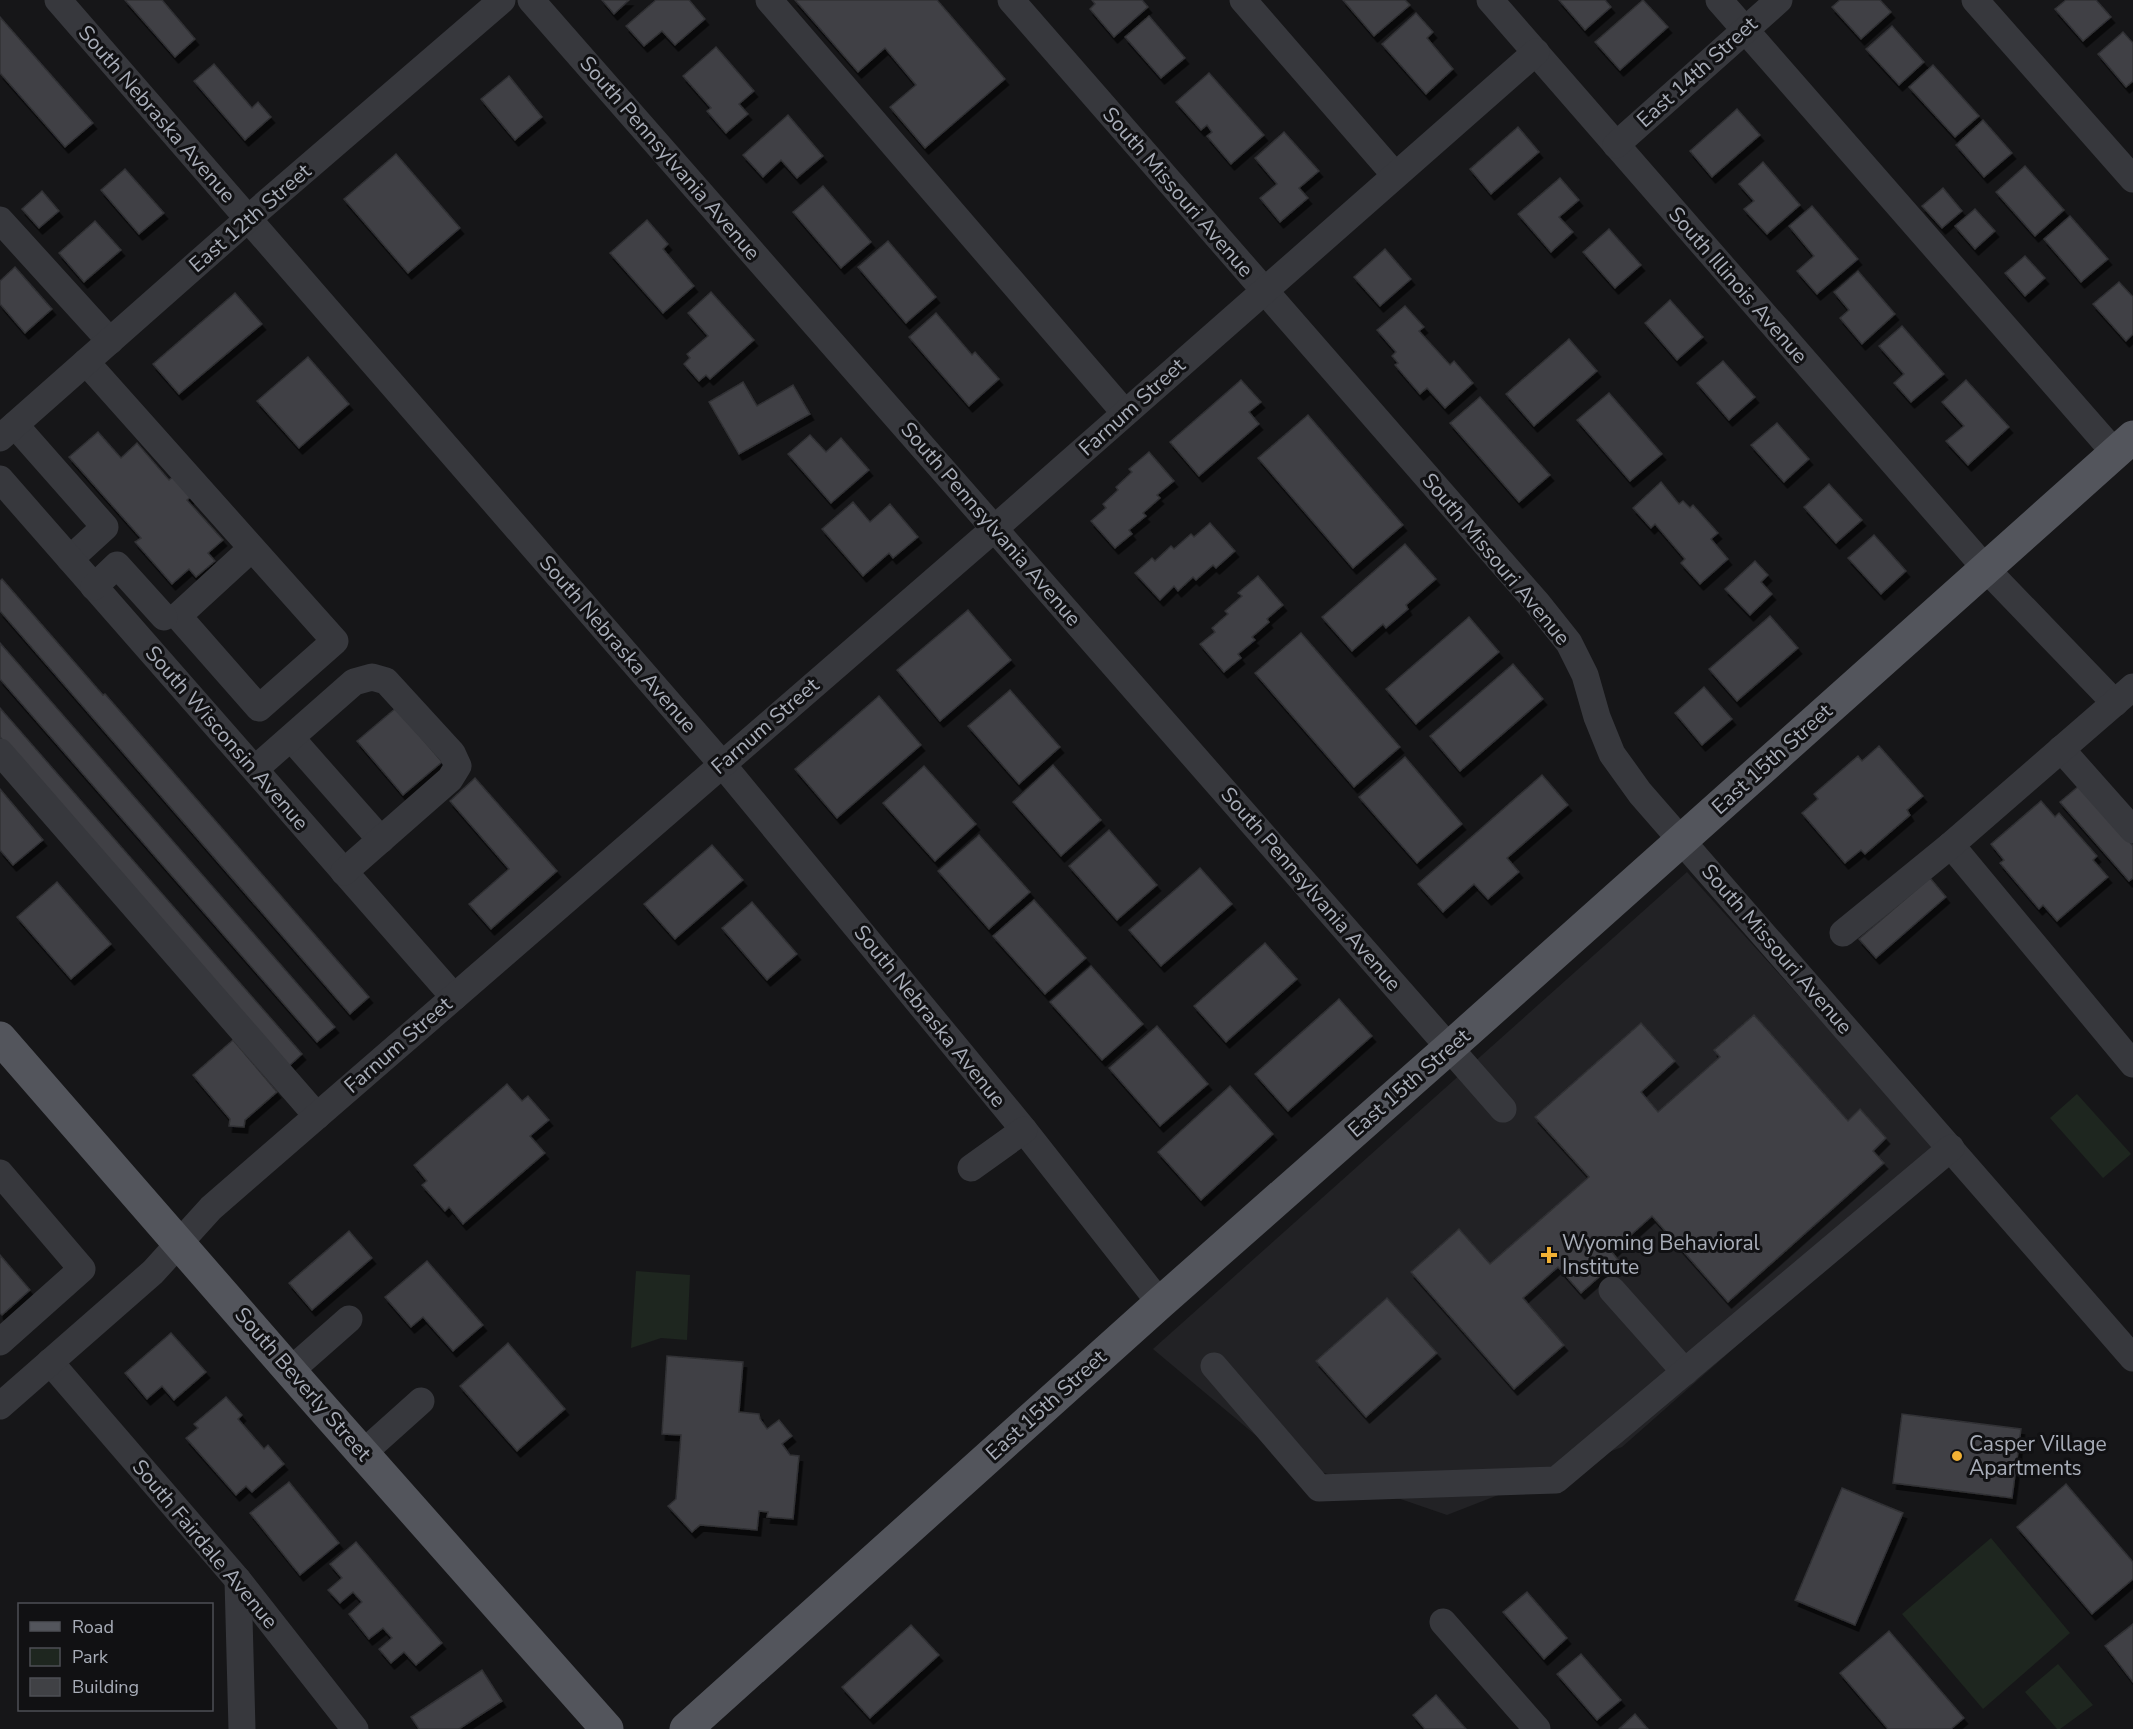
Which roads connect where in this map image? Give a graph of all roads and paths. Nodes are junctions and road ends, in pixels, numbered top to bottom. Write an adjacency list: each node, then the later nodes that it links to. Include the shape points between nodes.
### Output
1 (58, 0): 16 (street, South Nebraska Avenue)
2 (502, 0): 16 (street, East 12th Street)
3 (531, 0): 25 (street, South Pennsylvania Avenue)
4 (769, 0): 21 (street)
5 (1011, 0): 18 (street, South Missouri Avenue)
6 (1242, 0): 14 (street)
7 (1490, 0): 12 (street, South Illinois Avenue)
8 (1719, 0): 11 (street)
9 (1779, 0): 11 (street, East 14th Street)
10 (1975, 0): 15 (street)
11 (1745, 30): 13 (street, East 14th Street); 23 (street)
12 (1536, 52): 13 (street, South Illinois Avenue); 14 (street, Farnum Street)
13 (1616, 145): 28 (street, South Illinois Avenue)
14 (1395, 176): 18 (street, Farnum Street)
15 (2133, 179)
16 (249, 218): 19 (street, East 12th Street); 36 (street, South Nebraska Avenue)
17 (0, 220): 19 (street)
18 (1263, 291): 21 (street, Farnum Street); 40 (street, South Missouri Avenue, via 1569,643 1585,675 1612,754)
19 (110, 341): 20 (street, East 12th Street)
20 (86, 362): 22 (street, East 12th Street); 26 (street)
21 (1125, 413): 25 (street, Farnum Street)
22 (7, 431): 27 (street, via 105,527)
23 (2124, 445): 28 (main road, East 15th Street)
24 (0, 479): 27 (street, South Wisconsin Avenue)
25 (995, 528): 36 (street, Farnum Street); 46 (street, South Pennsylvania Avenue)
26 (251, 549): 30 (street); 30 (street, via 334,641 259,708)
27 (70, 559): 29 (street, South Wisconsin Avenue)
28 (1986, 569): 32 (street, South Illinois Avenue); 40 (main road, East 15th Street)
29 (94, 587): 30 (street, via 117,565); 31 (street, South Wisconsin Avenue)
30 (171, 616): 31 (street)
31 (140, 639): 37 (street, South Wisconsin Avenue)
32 (2124, 695): 34 (street)
33 (291, 738): 37 (street); 39 (street); 39 (street, via 354,682 372,677 386,681 452,753 458,766 450,779)
34 (2061, 749): 38 (street); 41 (street)
35 (0, 752): 49 (street)
36 (722, 764): 44 (street, Farnum Street); 50 (street, South Nebraska Avenue)
37 (255, 769): 42 (street, South Wisconsin Avenue)
38 (2133, 830)
39 (381, 840): 42 (street)
40 (1682, 840): 46 (main road, East 15th Street); 51 (street, South Missouri Avenue)
41 (1951, 845): 43 (street); 47 (street)
42 (344, 872): 44 (street, South Wisconsin Avenue)
43 (1844, 933)
44 (454, 997): 49 (street, Farnum Street)
45 (0, 1038): 54 (main road, South Beverly Street)
46 (1450, 1047): 48 (street, South Pennsylvania Avenue); 56 (main road, East 15th Street)
47 (2133, 1064)
48 (1503, 1109)
49 (317, 1116): 54 (street, Farnum Street, via 211,1208)
50 (1024, 1130): 52 (street); 56 (street, South Nebraska Avenue)
51 (1951, 1148): 59 (street, South Missouri Avenue); 63 (street)
52 (971, 1168)
53 (0, 1173): 58 (street, via 82,1269)
54 (180, 1242): 60 (street, Farnum Street, via 153,1272); 62 (main road, South Beverly Street)
55 (1612, 1290): 63 (street)
56 (1160, 1303): 72 (main road, East 15th Street)
57 (349, 1319): 62 (street)
58 (0, 1342)
59 (2133, 1358)
60 (50, 1362): 65 (street, Farnum Street); 67 (street, South Fairdale Avenue)
61 (1214, 1366): 63 (street, via 1319,1488 1556,1480)
62 (290, 1371): 66 (main road, South Beverly Street)
63 (1685, 1372)
64 (421, 1401): 66 (street)
65 (0, 1406)
66 (363, 1453): 71 (main road, South Beverly Street)
67 (238, 1580): 69 (street); 70 (street, South Fairdale Avenue)
68 (1443, 1622): 73 (street)
69 (242, 1729)
70 (355, 1729)
71 (607, 1729)
72 (686, 1729)
73 (1537, 1729)

